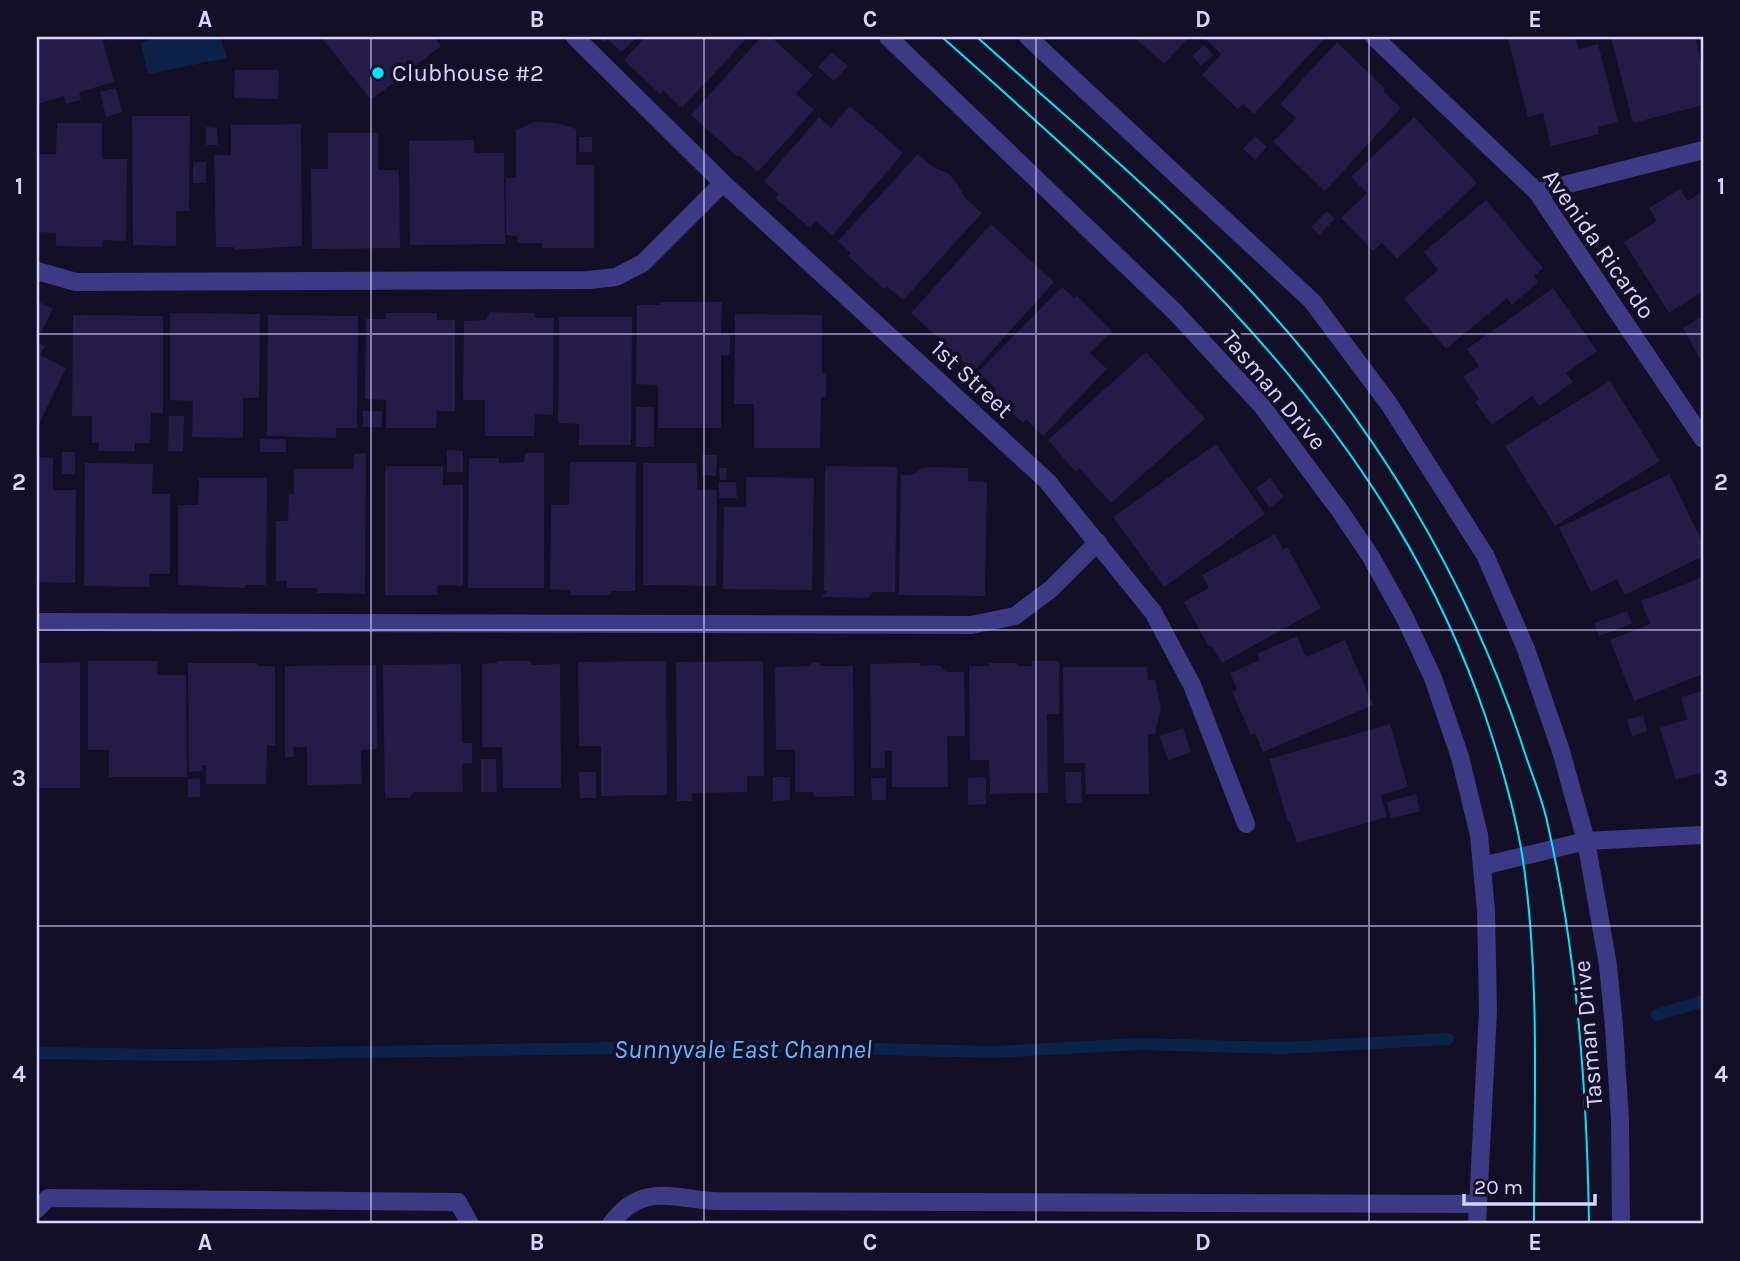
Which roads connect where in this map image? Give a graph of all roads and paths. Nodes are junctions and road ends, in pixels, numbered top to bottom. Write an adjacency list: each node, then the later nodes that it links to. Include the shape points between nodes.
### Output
1 (575, 37): 6 (street, 1st Street)
2 (888, 37): 15 (street, Tasman Drive, via 1175,312 1262,406 1340,511 1405,618 1433,678 1460,757)
3 (1028, 37): 14 (street, Tasman Drive, via 1312,301 1389,404 1485,555 1530,662)
4 (1374, 37): 7 (street, Avenida Ricardo)
5 (1703, 150): 7 (street)
6 (723, 183): 8 (street, via 643,263 616,277 76,282); 10 (street, 1st Street, via 1047,481)
7 (1537, 192): 9 (street, Avenida Ricardo)
8 (37, 271)
9 (1703, 439)
10 (1098, 542): 11 (street, via 1051,589 1014,616 971,625); 12 (street, 1st Street, via 1153,611 1192,685)
11 (37, 622)
12 (1246, 824)
13 (1703, 835): 14 (street)
14 (1586, 841): 15 (street); 21 (street, Tasman Drive, via 1614,1027)
15 (1482, 866): 16 (street, Tasman Drive, via 1488,1011)
16 (1476, 1204): 19 (street, via 727,1201 656,1195 626,1206); 20 (street, Tasman Drive)
17 (37, 1209): 18 (street, via 48,1198 458,1202)
18 (470, 1224)
19 (611, 1224)
20 (1477, 1224)
21 (1621, 1224)

